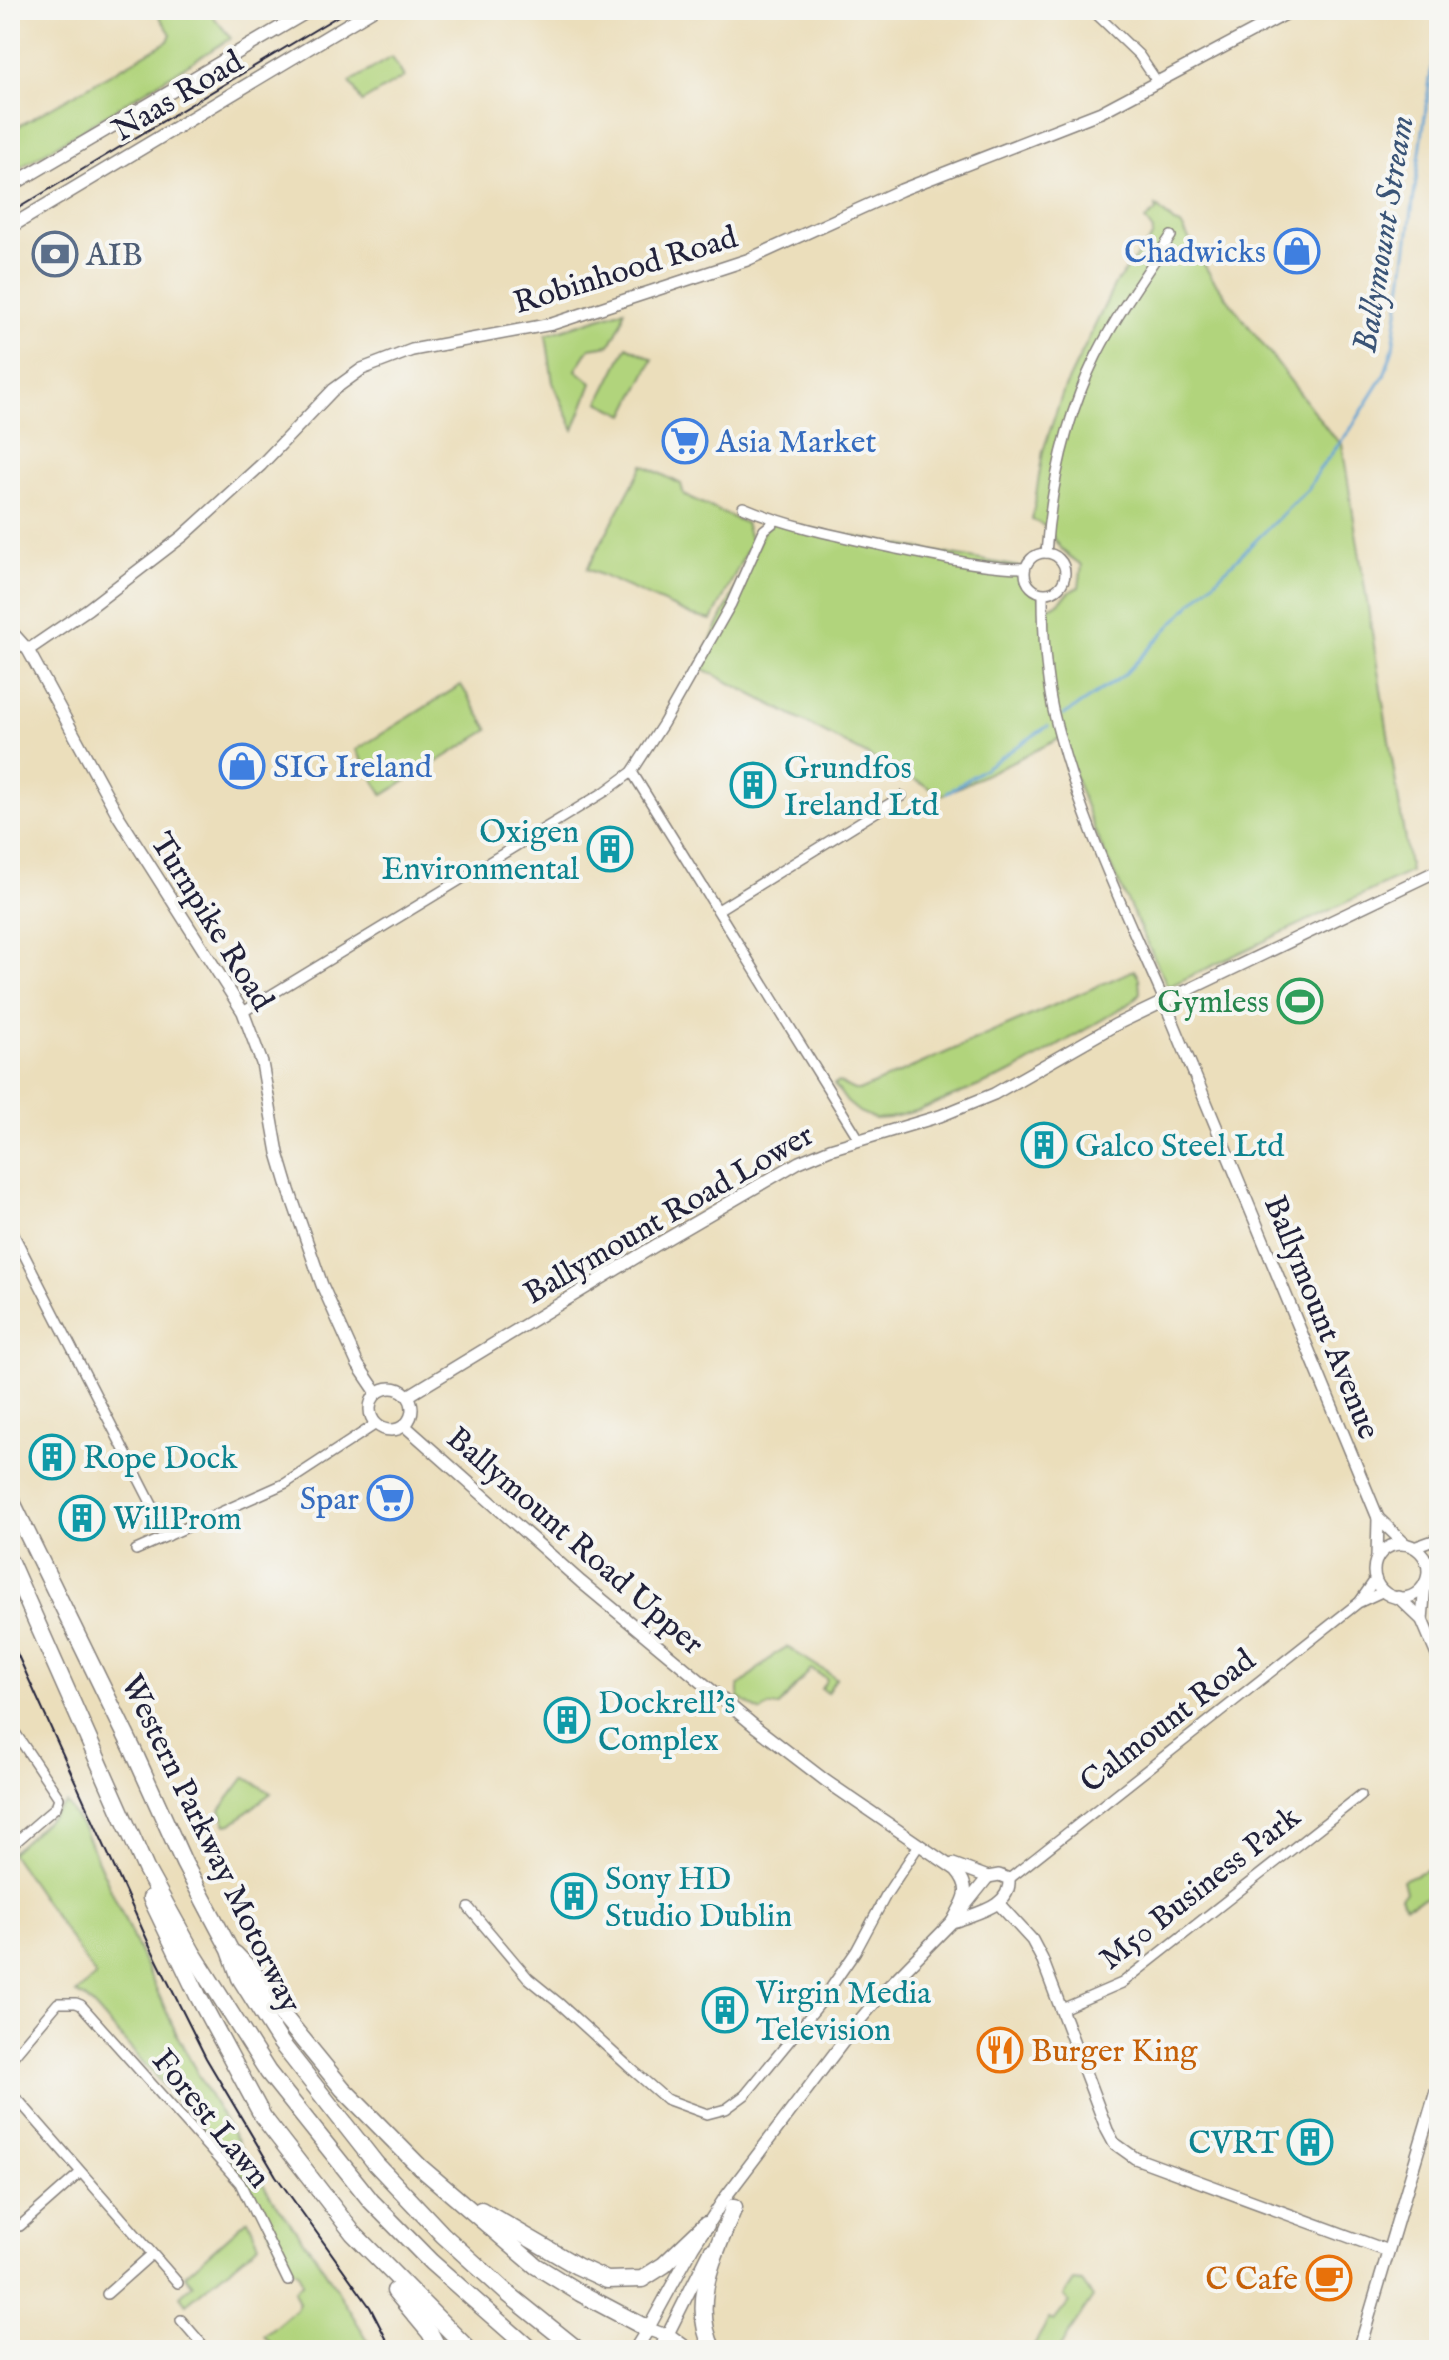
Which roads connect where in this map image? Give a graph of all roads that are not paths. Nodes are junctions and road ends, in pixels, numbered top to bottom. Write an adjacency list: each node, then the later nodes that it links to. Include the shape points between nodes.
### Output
1 (310, 10): 6 (main road, Naas Road)
2 (372, 10): 7 (main road, Naas Road)
3 (1092, 10): 5 (street, via 1139,55)
4 (1293, 10): 5 (street, Robinhood Road)
5 (1158, 83): 15 (street, Robinhood Road, via 1101,112 901,190 747,260 552,324 412,350 362,369 333,390 183,536)
6 (10, 186)
7 (10, 227)
8 (1171, 236): 11 (street, via 1095,358 1063,446 1050,502)
9 (743, 507): 10 (street)
10 (774, 522): 12 (street, via 933,556); 16 (street, via 764,530 689,681)
11 (1046, 553): 12 (street, via 1033,557); 13 (street, via 1062,561 1066,576 1058,589)
12 (1025, 568): 13 (street, via 1030,588)
13 (1043, 594): 20 (street, via 1047,672 1066,757 1091,834)
14 (10, 630): 15 (street, Turnpike Road)
15 (28, 650): 21 (street, Turnpike Road, via 119,817)
16 (632, 772): 19 (street); 21 (street)
17 (902, 796): 19 (street)
18 (1439, 870): 20 (street, Ballymount Road Lower)
19 (718, 910): 22 (street)
20 (1165, 1003): 22 (street, Ballymount Road Lower, via 1115,1025 994,1094); 29 (street, Ballymount Avenue)
21 (243, 1012): 24 (street, Turnpike Road, via 262,1063 278,1153 294,1205 341,1332)
22 (859, 1139): 25 (street, Ballymount Road Lower, via 762,1182)
23 (10, 1227): 30 (street)
24 (377, 1393): 25 (street, via 397,1388); 26 (street, via 370,1404)
25 (408, 1396): 27 (street, via 412,1413)
26 (376, 1424): 27 (street, via 391,1431); 30 (street, via 286,1483)
27 (405, 1426): 47 (street, Ballymount Road Upper, via 757,1728)
28 (10, 1498): 56 (highway, Western Parkway Motorway)
29 (1378, 1518): 32 (street, Ballymount Avenue); 35 (street, Ballymount Avenue)
30 (168, 1536): 33 (street)
31 (1439, 1538): 32 (street)
32 (1410, 1545): 35 (street, via 1388,1547); 37 (street)
33 (136, 1550)
34 (1439, 1552): 37 (street)
35 (1377, 1560): 38 (street)
36 (10, 1562): 50 (highway, Western Parkway Motorway)
37 (1428, 1567): 39 (street)
38 (1376, 1578): 40 (street); 42 (street, Calmount Road)
39 (1425, 1583): 41 (street, via 1414,1594); 43 (street)
40 (1384, 1591): 41 (street); 42 (street, Calmount Road)
41 (1398, 1597): 43 (street)
42 (1358, 1603): 52 (street, Calmount Road)
43 (1422, 1620): 44 (street)
44 (1439, 1660)
45 (10, 1725): 48 (street, via 59,1798 56,1807)
46 (1361, 1795): 57 (street, M50 Business Park, via 1122,1983)
47 (919, 1845): 49 (street, Ballymount Road Upper); 54 (street, via 818,2006 745,2095 726,2109 707,2114 666,2099 528,1978)
48 (10, 1847)
49 (946, 1862): 51 (street, Ballymount Road Upper); 55 (street, Ballymount Road Upper, via 967,1884)
50 (146, 1869): 61 (highway, via 152,1901); 79 (highway, Western Parkway Motorway, via 268,2072 327,2149 431,2262)
51 (988, 1877): 52 (street, Ballymount Road Upper); 55 (street)
52 (1009, 1879): 53 (street, via 1009,1892)
53 (998, 1903): 55 (street); 57 (street, via 1032,1940)
54 (469, 1908)
55 (952, 1922): 62 (street, via 877,2000)
56 (230, 1950): 64 (highway, via 343,2089); 80 (highway, Western Parkway Motorway, via 240,1978 281,2043 376,2164 443,2235)
57 (1062, 2009): 68 (street, via 1107,2130 1123,2151)
58 (10, 2060): 70 (street, Forest Lawn, via 58,2003 76,2003 90,2013 240,2183)
59 (1439, 2081): 68 (street)
60 (10, 2094): 63 (street)
61 (263, 2117): 77 (highway, via 309,2187); 78 (highway, via 353,2233)
62 (752, 2163): 65 (street); 66 (street)
63 (80, 2173): 67 (street); 69 (street)
64 (449, 2191): 66 (highway, via 607,2280 642,2279); 74 (highway, via 536,2266)
65 (734, 2207): 75 (street); 82 (highway, via 711,2264 702,2305)
66 (706, 2225): 74 (street)
67 (20, 2226)
68 (1388, 2251): 83 (street)
69 (152, 2254): 71 (street); 72 (street)
70 (288, 2281)
71 (178, 2283)
72 (107, 2294)
73 (181, 2320): 76 (street)
74 (641, 2341): 75 (main road)
75 (663, 2343): 81 (highway)
76 (207, 2350)
77 (439, 2350)
78 (469, 2350)
79 (531, 2350)
80 (578, 2350)
81 (686, 2350)
82 (713, 2350)
83 (1359, 2350)

